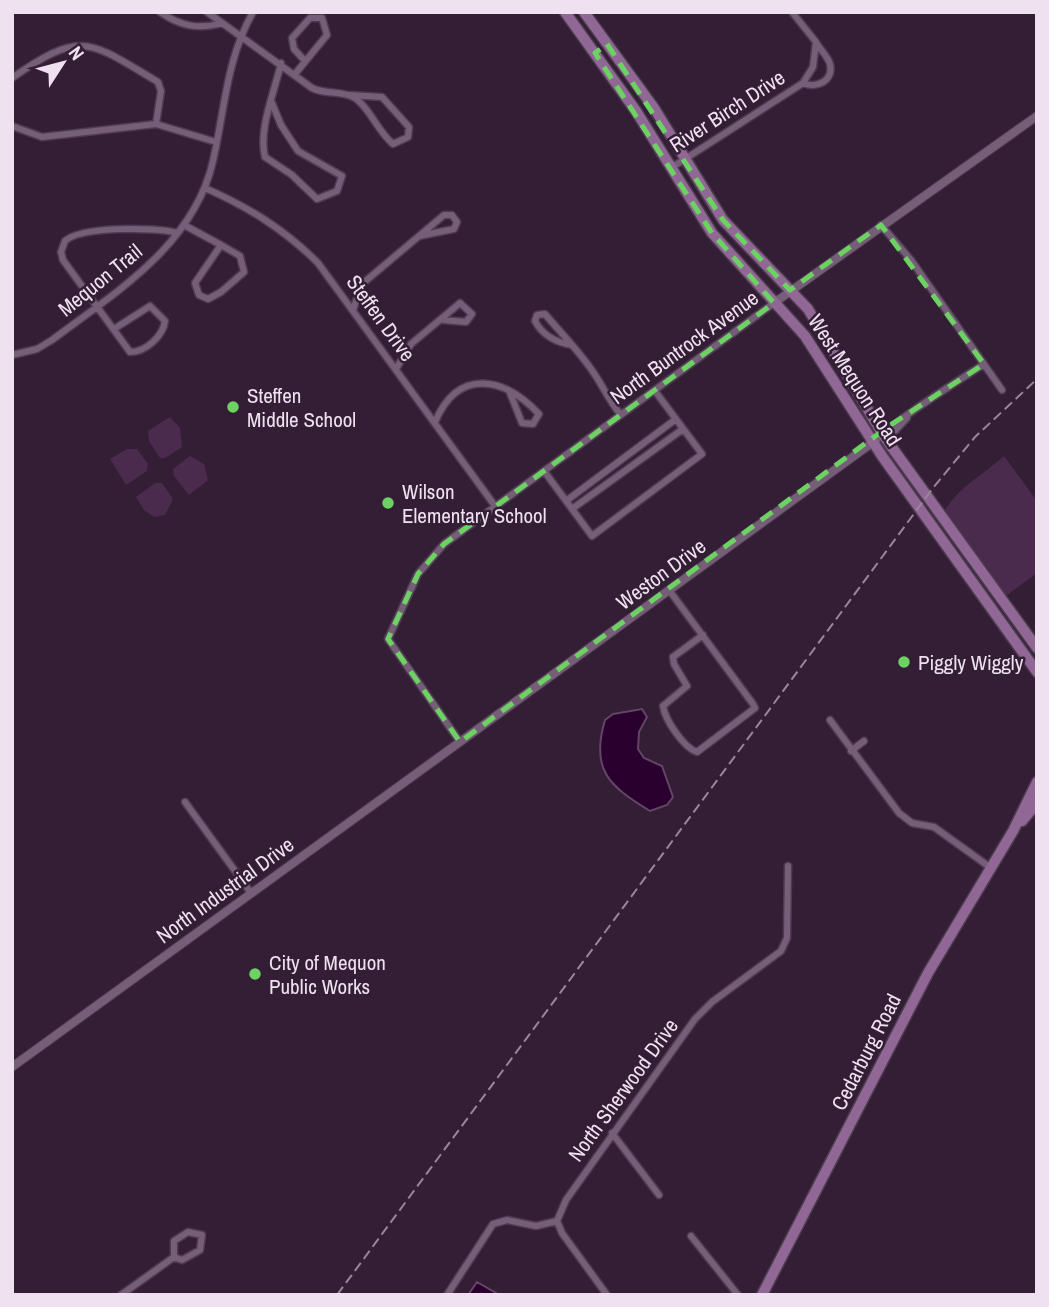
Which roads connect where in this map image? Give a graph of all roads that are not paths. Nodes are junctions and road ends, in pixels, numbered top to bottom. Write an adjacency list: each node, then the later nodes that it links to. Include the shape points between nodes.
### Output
1 (160, 12): 7 (street, via 203,29)
2 (207, 12): 7 (street)
3 (253, 12): 8 (street, Mequon Trail)
4 (565, 12): 11 (main road, West Mequon Road)
5 (584, 12): 10 (main road, West Mequon Road)
6 (792, 12): 9 (street)
7 (222, 23): 8 (street)
8 (241, 35): 13 (street); 22 (street, Mequon Trail, via 227,77)
9 (816, 42): 16 (street, River Birch Drive, via 813,67); 16 (street, via 830,72 821,84)
10 (607, 44): 11 (main road); 23 (main road, West Mequon Road)
11 (595, 53): 24 (main road, West Mequon Road)
12 (305, 61): 12 (street, via 327,35 322,18 310,18 292,38 294,49); 14 (street)
13 (281, 63): 14 (street); 18 (street)
14 (295, 74): 17 (street, via 319,92)
15 (12, 79): 20 (street, via 58,49 96,48 158,82 162,90)
16 (803, 83): 23 (street, River Birch Drive)
17 (349, 94): 17 (street, via 393,144 408,137 409,127 382,97)
18 (272, 103): 18 (street, via 262,141 265,157 317,199 338,191 342,176 298,151)
19 (1037, 116): 27 (street, North Buntrock Avenue)
20 (156, 124): 21 (street, via 42,137); 22 (street)
21 (12, 126)
22 (215, 142): 25 (street, Mequon Trail)
23 (684, 159): 24 (street, River Birch Drive); 31 (main road, West Mequon Road, via 723,220)
24 (671, 168): 32 (main road, West Mequon Road, via 712,233)
25 (205, 188): 26 (street, Mequon Trail); 34 (street, Steffen Drive, via 242,204 293,237)
26 (184, 225): 28 (street, Mequon Trail); 30 (street)
27 (881, 225): 31 (street, North Buntrock Avenue); 39 (street)
28 (177, 233): 33 (street, Mequon Trail, via 147,268); 33 (street, via 159,228 69,237 62,247 63,260)
29 (419, 236): 29 (street, via 454,229 457,222 452,215 444,215); 34 (street, via 362,284)
30 (221, 245): 30 (street, via 195,283 199,295 208,299 244,272 240,256)
31 (790, 290): 32 (street, North Buntrock Avenue); 48 (main road, West Mequon Road, via 826,336)
32 (774, 303): 42 (street, North Buntrock Avenue); 49 (main road, West Mequon Road, via 805,336)
33 (97, 307): 36 (street); 38 (street, Mequon Trail, via 37,349)
34 (353, 310): 40 (street, Steffen Drive)
35 (444, 320): 40 (street, via 411,344)
36 (114, 329): 36 (street, via 130,352 136,352 161,334 165,321 150,306)
37 (572, 345): 37 (street, via 545,314 537,316 539,329); 44 (street)
38 (12, 355)
39 (984, 364): 41 (street); 48 (street, via 893,433)
40 (396, 369): 46 (street, Steffen Drive)
41 (1002, 390)
42 (655, 391): 44 (street, North Buntrock Avenue); 45 (street)
43 (510, 393): 43 (street, via 522,423 533,424 539,414); 46 (street, via 500,385 466,385 447,399)
44 (621, 415): 50 (street, North Buntrock Avenue)
45 (676, 419): 47 (street); 51 (street)
46 (435, 422): 52 (street, Steffen Drive)
47 (683, 429): 53 (street); 53 (street, via 702,454 592,536)
48 (883, 435): 49 (street, Weston Drive); 54 (main road, West Mequon Road)
49 (873, 443): 55 (main road, West Mequon Road); 56 (street, Weston Drive)
50 (544, 471): 51 (street); 52 (street, North Buntrock Avenue)
51 (566, 501): 53 (street)
52 (495, 506): 62 (street, North Buntrock Avenue, via 427,561 388,639)
53 (572, 509)
54 (983, 572): 55 (main road); 58 (main road, West Mequon Road)
55 (971, 580): 59 (main road, West Mequon Road)
56 (669, 590): 57 (street); 62 (street, Weston Drive)
57 (703, 635): 57 (street, via 673,657 687,686 664,703 665,715 690,750 697,752 755,708)
58 (1037, 648)
59 (1036, 670)
60 (830, 720): 63 (street)
61 (864, 741): 63 (street)
62 (460, 742): 70 (street, North Industrial Drive)
63 (851, 751): 69 (street, via 899,813 912,823 934,827)
64 (1037, 782): 67 (main road, Cedarburg Road)
65 (185, 802): 70 (street)
66 (1037, 803): 67 (main road, Cedarburg Road)
67 (1013, 831): 69 (main road, Cedarburg Road)
68 (788, 866): 72 (street, North Sherwood Drive, via 785,946 695,1020)
69 (991, 868): 81 (main road, Cedarburg Road, via 928,973)
70 (251, 893): 71 (street, North Industrial Drive)
71 (12, 1067)
72 (612, 1133): 73 (street); 74 (street, North Sherwood Drive)
73 (659, 1195)
74 (557, 1221): 78 (street, via 536,1226 507,1220 493,1224); 79 (street)
75 (691, 1236): 80 (street)
76 (174, 1257): 76 (street, via 182,1260 200,1250 202,1235 188,1232 174,1241); 77 (street)
77 (121, 1295)
78 (447, 1295)
79 (607, 1295)
80 (738, 1295)
81 (762, 1295)

